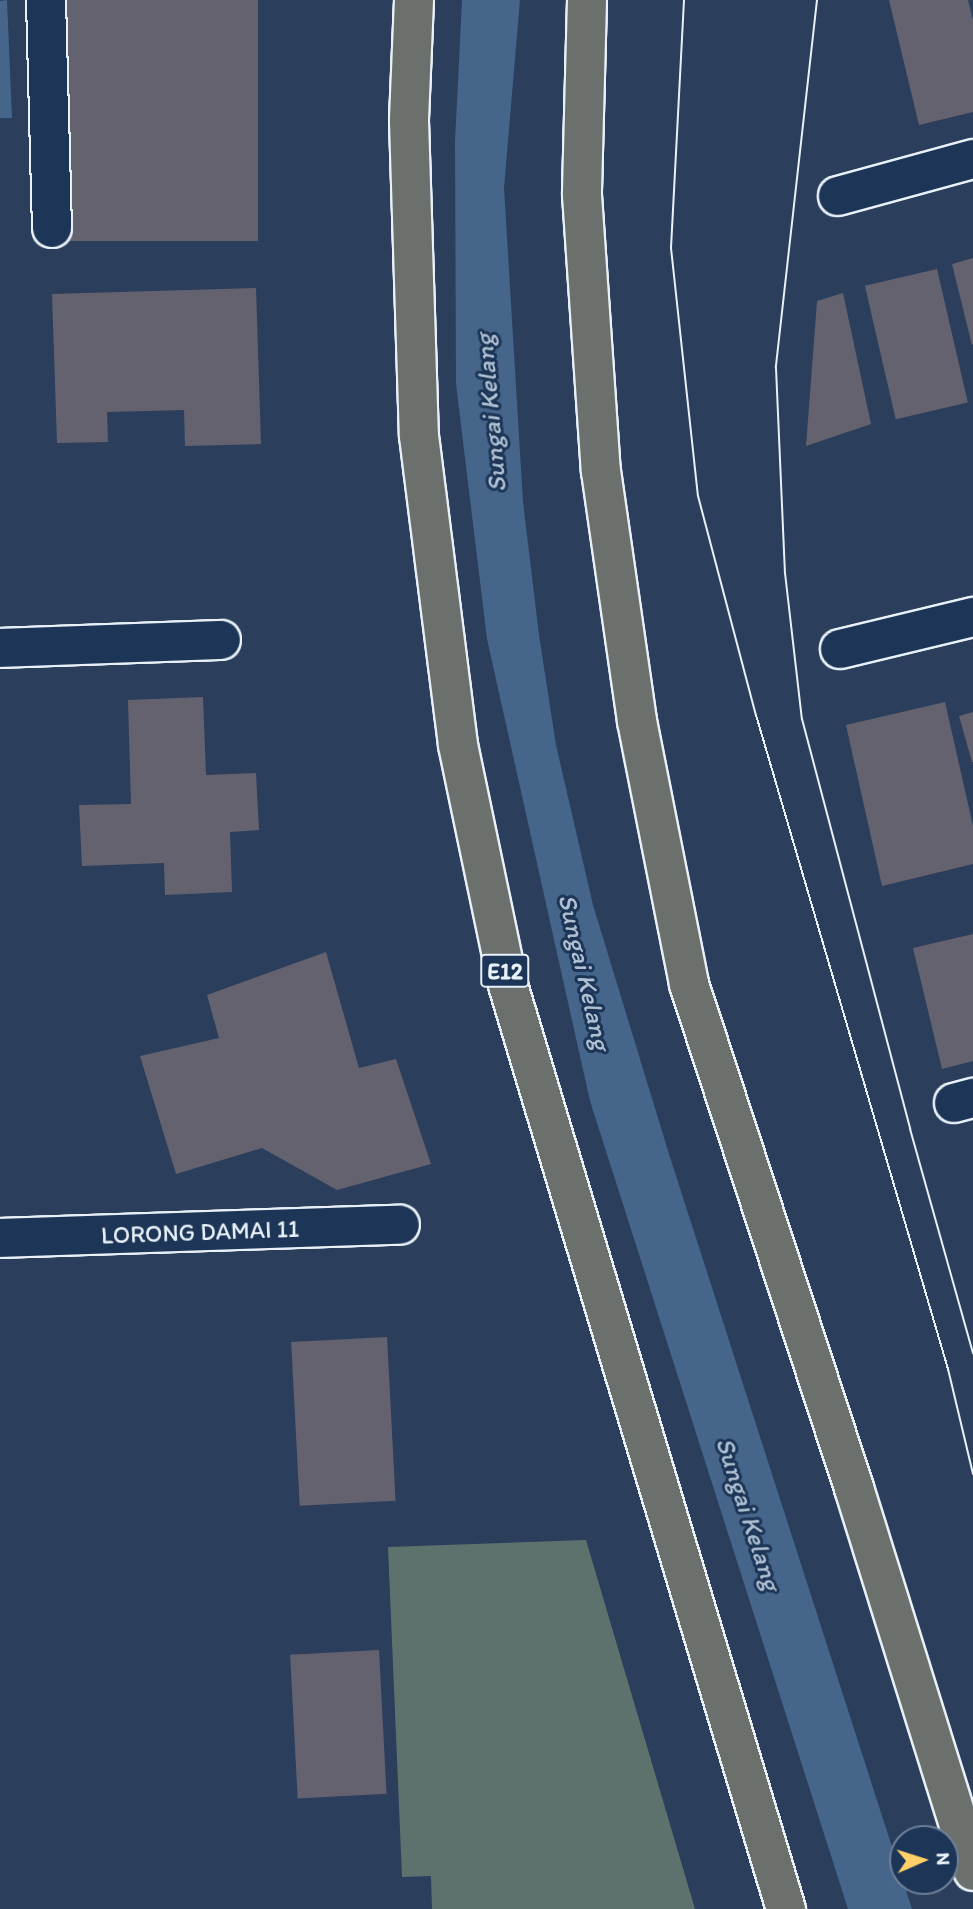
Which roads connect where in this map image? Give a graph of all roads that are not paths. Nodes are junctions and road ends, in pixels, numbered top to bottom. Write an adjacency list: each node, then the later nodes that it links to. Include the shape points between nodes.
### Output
1 (46, 0): 6 (street)
2 (414, 0): 14 (highway, E12, via 409,121 419,436 458,745 508,985)
3 (587, 0): 13 (highway, via 582,195 601,471 637,721 689,984 850,1475)
4 (973, 159): 5 (street)
5 (838, 196)
6 (52, 228)
7 (973, 617): 10 (street)
8 (221, 640): 9 (street)
9 (0, 648)
10 (840, 649)
11 (400, 1225): 12 (street, LORONG DAMAI 11)
12 (0, 1238)
13 (973, 1871)
14 (786, 1909)

